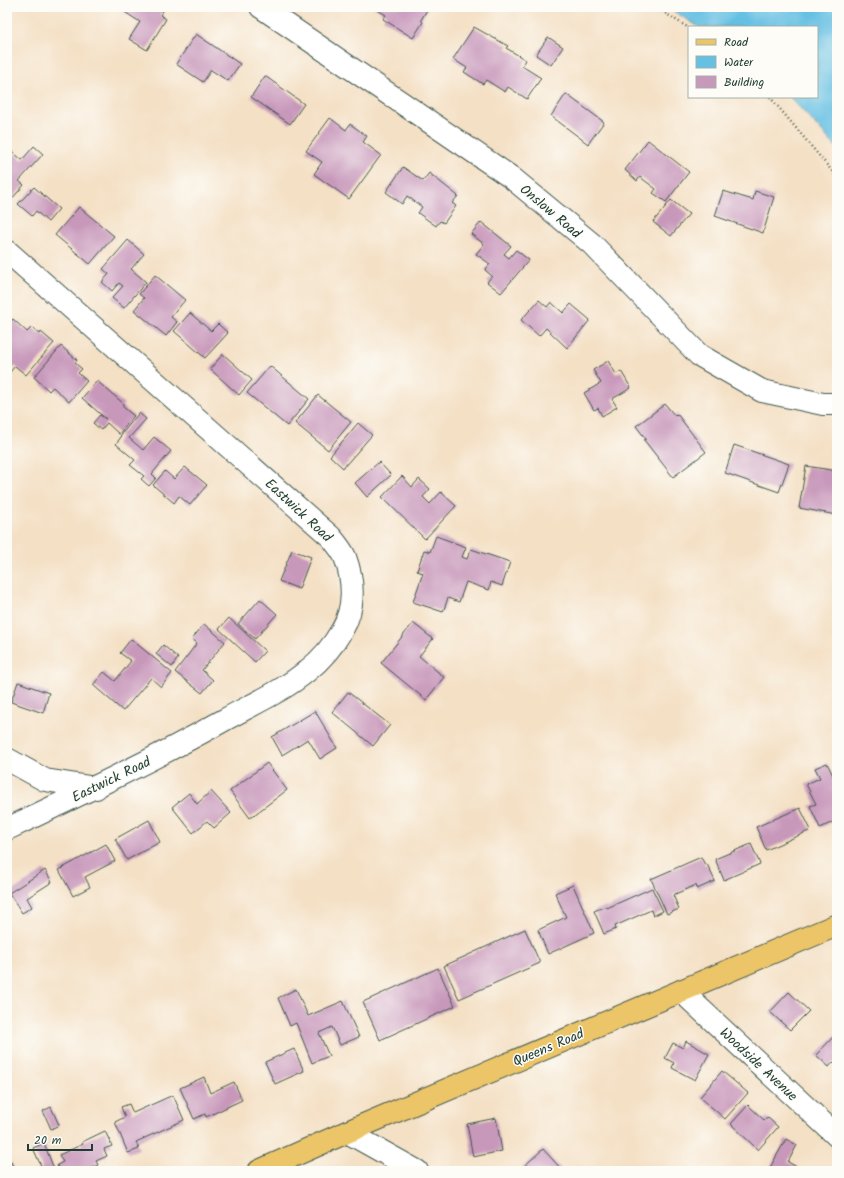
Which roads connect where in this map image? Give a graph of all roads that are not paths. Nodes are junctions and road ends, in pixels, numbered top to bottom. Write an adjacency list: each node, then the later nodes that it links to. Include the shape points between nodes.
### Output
1 (261, 7): 3 (street, Onslow Road, via 512,178 592,244 700,355 762,391 823,404)
2 (7, 251): 5 (street, Eastwick Road, via 331,537 344,556 352,586 352,607 342,630 328,651 308,671 290,684 188,741)
3 (837, 404)
4 (7, 759): 5 (street, via 45,780)
5 (96, 788): 6 (street, Eastwick Road)
6 (7, 829)
7 (837, 925): 8 (main road, Queens Road)
8 (681, 991): 9 (main road, Queens Road); 10 (street, Woodside Avenue)
9 (347, 1132): 11 (main road, Queens Road); 12 (street)
10 (837, 1136)
11 (259, 1171)
12 (417, 1171)

